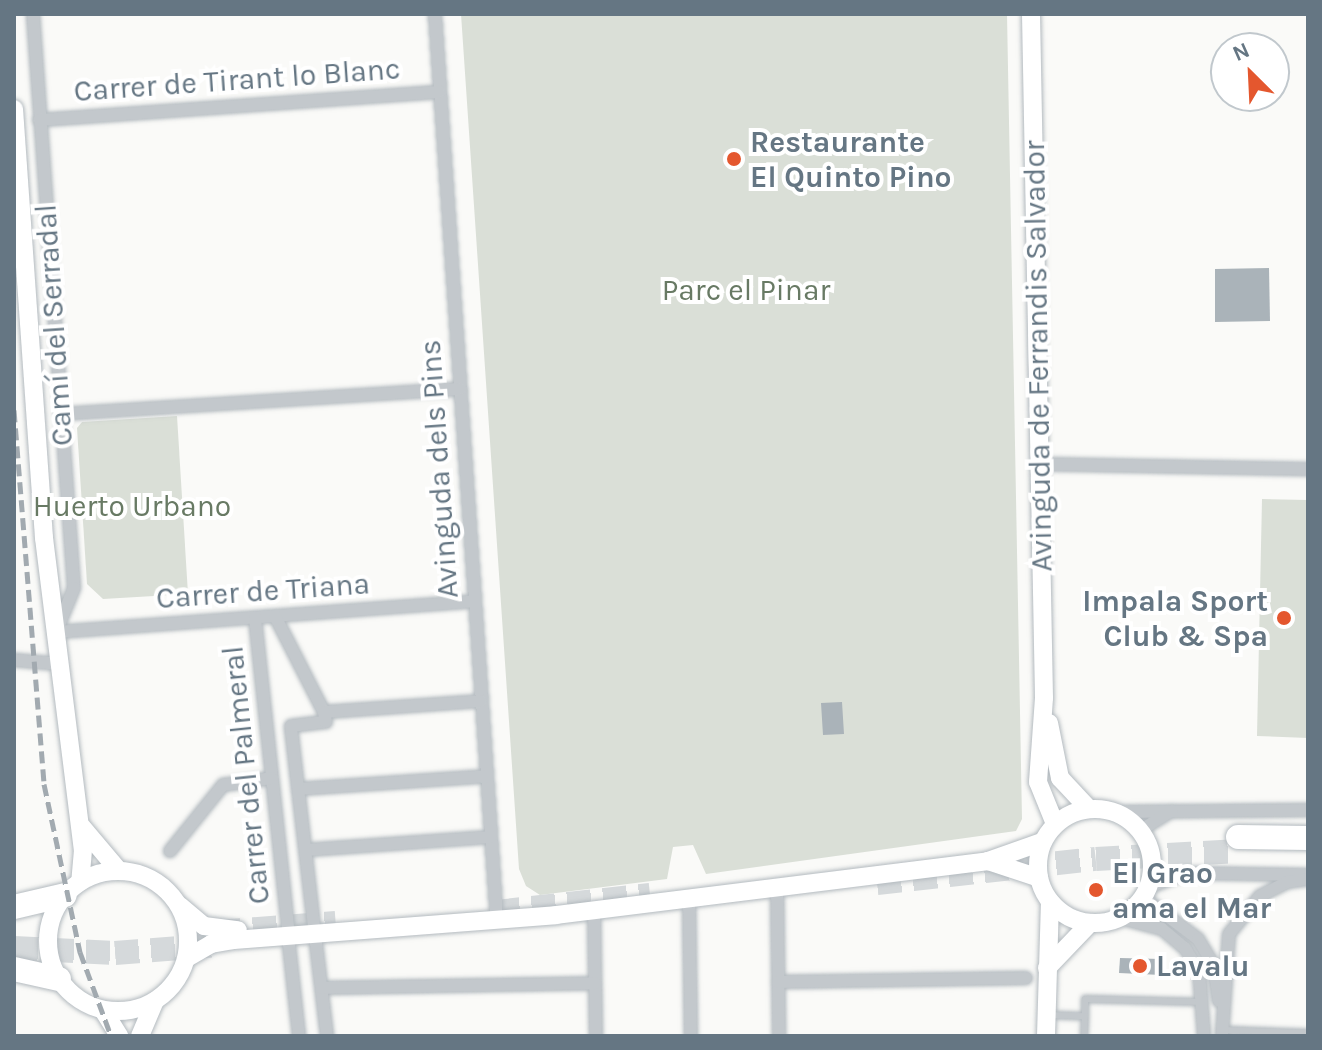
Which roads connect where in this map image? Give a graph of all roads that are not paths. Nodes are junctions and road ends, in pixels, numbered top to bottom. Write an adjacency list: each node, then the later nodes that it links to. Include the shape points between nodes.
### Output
1 (33, 14): 6 (street, Camí del Serradal)
2 (435, 14): 4 (street, Avinguda dels Pins)
3 (1031, 14): 9 (street, Avinguda de Ferrandis Salvador)
4 (439, 92): 6 (street, Carrer de Tirant lo Blanc); 7 (street, Avinguda dels Pins)
5 (14, 109): 14 (street, Camí del Serradal)
6 (39, 120): 8 (street, Camí del Serradal)
7 (460, 389): 8 (street); 11 (street, Avinguda dels Pins)
8 (61, 414): 14 (street, Camí del Serradal, via 74,588)
9 (1040, 464): 10 (street); 17 (street, Avinguda de Ferrandis Salvador)
10 (1308, 469)
11 (474, 601): 12 (street, Carrer de Triana); 18 (street, Avinguda dels Pins)
12 (275, 616): 13 (street, Carrer de Triana); 19 (street)
13 (255, 618): 14 (street, Carrer de Triana); 21 (street, Carrer del Palmeral)
14 (56, 632): 16 (street, Camí del Serradal)
15 (14, 660): 16 (street)
16 (59, 664): 28 (street, Camí del Serradal)
17 (1044, 698): 23 (street, Avinguda de Ferrandis Salvador, via 1060,778); 30 (street, Avinguda de Ferrandis Salvador, via 1038,782)
18 (481, 701): 19 (street); 20 (street, Avinguda dels Pins)
19 (324, 712): 22 (street, Carrer del Palmeral, via 326,722 291,726)
20 (487, 776): 22 (street); 32 (street, Avinguda dels Pins)
21 (272, 778): 29 (street, Carrer del Palmeral); 36 (street, via 223,785)
22 (298, 789): 27 (street, Carrer del Palmeral)
23 (1088, 808): 26 (street); 30 (street)
24 (1308, 810): 25 (street)
25 (1171, 811): 26 (street); 31 (street)
26 (1116, 812): 31 (street)
27 (302, 819): 29 (street); 35 (street, Carrer del Palmeral)
28 (78, 821): 39 (street); 43 (street, Camí del Serradal, via 83,850)
29 (277, 821): 54 (street, Carrer del Palmeral)
30 (1055, 824): 34 (street)
31 (1141, 830): 44 (street, via 1153,857)
32 (491, 837): 35 (street); 51 (street, Avinguda dels Pins)
33 (1308, 838): 37 (highway, via 1238,844)
34 (1042, 842): 38 (street); 41 (street)
35 (306, 850): 53 (street, Carrer del Palmeral)
36 (170, 851)
37 (1308, 852)
38 (988, 861): 41 (street); 42 (street)
39 (119, 871): 43 (street); 47 (street, via 154,880)
40 (1308, 877): 44 (street, via 1184,873); 68 (street, via 1260,896 1229,934)
41 (1039, 878): 46 (street)
42 (777, 887): 45 (street); 60 (street)
43 (72, 888): 48 (highway); 59 (street, via 50,921 48,951)
44 (1147, 892): 50 (street); 68 (street, via 1198,939 1214,966)
45 (689, 898): 49 (street); 75 (street)
46 (1050, 902): 52 (street, via 1068,917); 56 (street)
47 (179, 906): 54 (street, via 217,930); 55 (street, via 188,931)
48 (14, 907)
49 (594, 910): 51 (street); 61 (street)
50 (1120, 918): 52 (street); 64 (street, via 1162,929 1185,948 1199,971)
51 (497, 920): 53 (street, via 364,928 353,923)
52 (1090, 923): 56 (street)
53 (314, 930): 54 (street); 62 (street, Carrer del Palmeral)
54 (288, 932): 55 (street, via 211,944); 71 (street, Carrer del Palmeral)
55 (187, 958): 63 (street, via 175,983)
56 (1047, 968): 66 (street)
57 (14, 969): 59 (highway)
58 (1026, 978): 60 (street)
59 (59, 979): 65 (street, via 81,1001)
60 (778, 982): 76 (street)
61 (595, 983): 62 (street); 74 (street)
62 (322, 988): 70 (street, Carrer del Palmeral)
63 (155, 1001): 65 (street, via 130,1011); 73 (street)
64 (1205, 1002): 67 (lane, via 1085,999); 79 (street)
65 (103, 1010): 72 (street)
66 (1046, 1015): 67 (lane); 77 (street)
67 (1085, 1016): 78 (lane)
68 (1223, 1030): 69 (lane)
69 (1308, 1033)
70 (327, 1034): 71 (street)
71 (299, 1035)
72 (119, 1036)
73 (140, 1036)
74 (596, 1036)
75 (691, 1036)
76 (779, 1036)
77 (1046, 1036)
78 (1084, 1036)
79 (1204, 1036)

